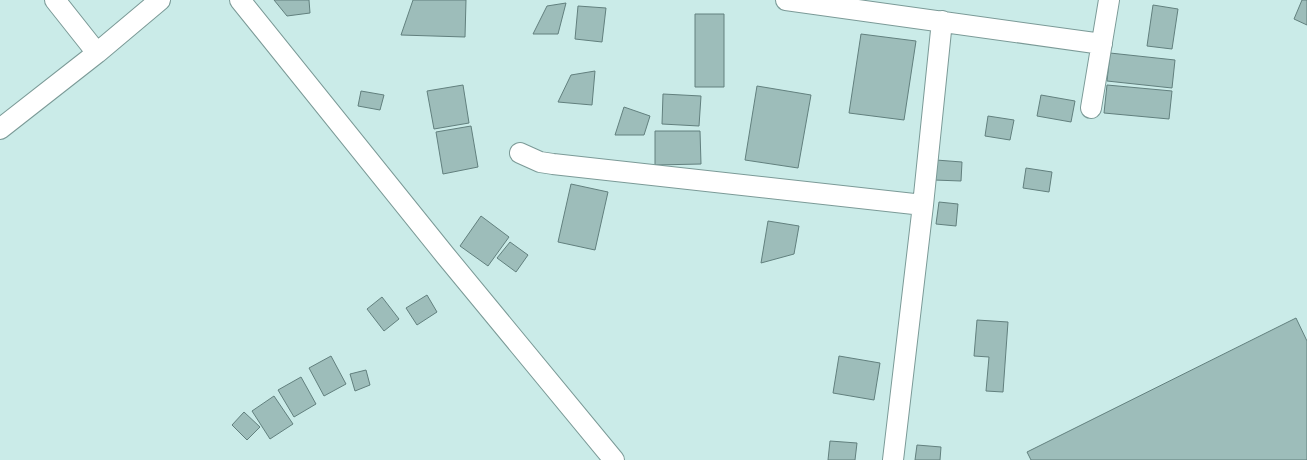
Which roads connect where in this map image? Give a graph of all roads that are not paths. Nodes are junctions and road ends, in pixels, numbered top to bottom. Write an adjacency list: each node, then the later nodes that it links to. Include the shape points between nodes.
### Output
1 (55, 0): 8 (street)
2 (160, 0): 8 (street)
3 (240, 0): 13 (street)
4 (786, 0): 6 (street)
5 (1109, 0): 7 (street)
6 (942, 21): 7 (street); 12 (street)
7 (1102, 44): 9 (street)
8 (97, 53): 10 (street)
9 (1091, 108)
10 (0, 128)
11 (520, 153): 12 (street, via 540,162 552,164)
12 (923, 205): 14 (street)
13 (614, 460)
14 (893, 460)

